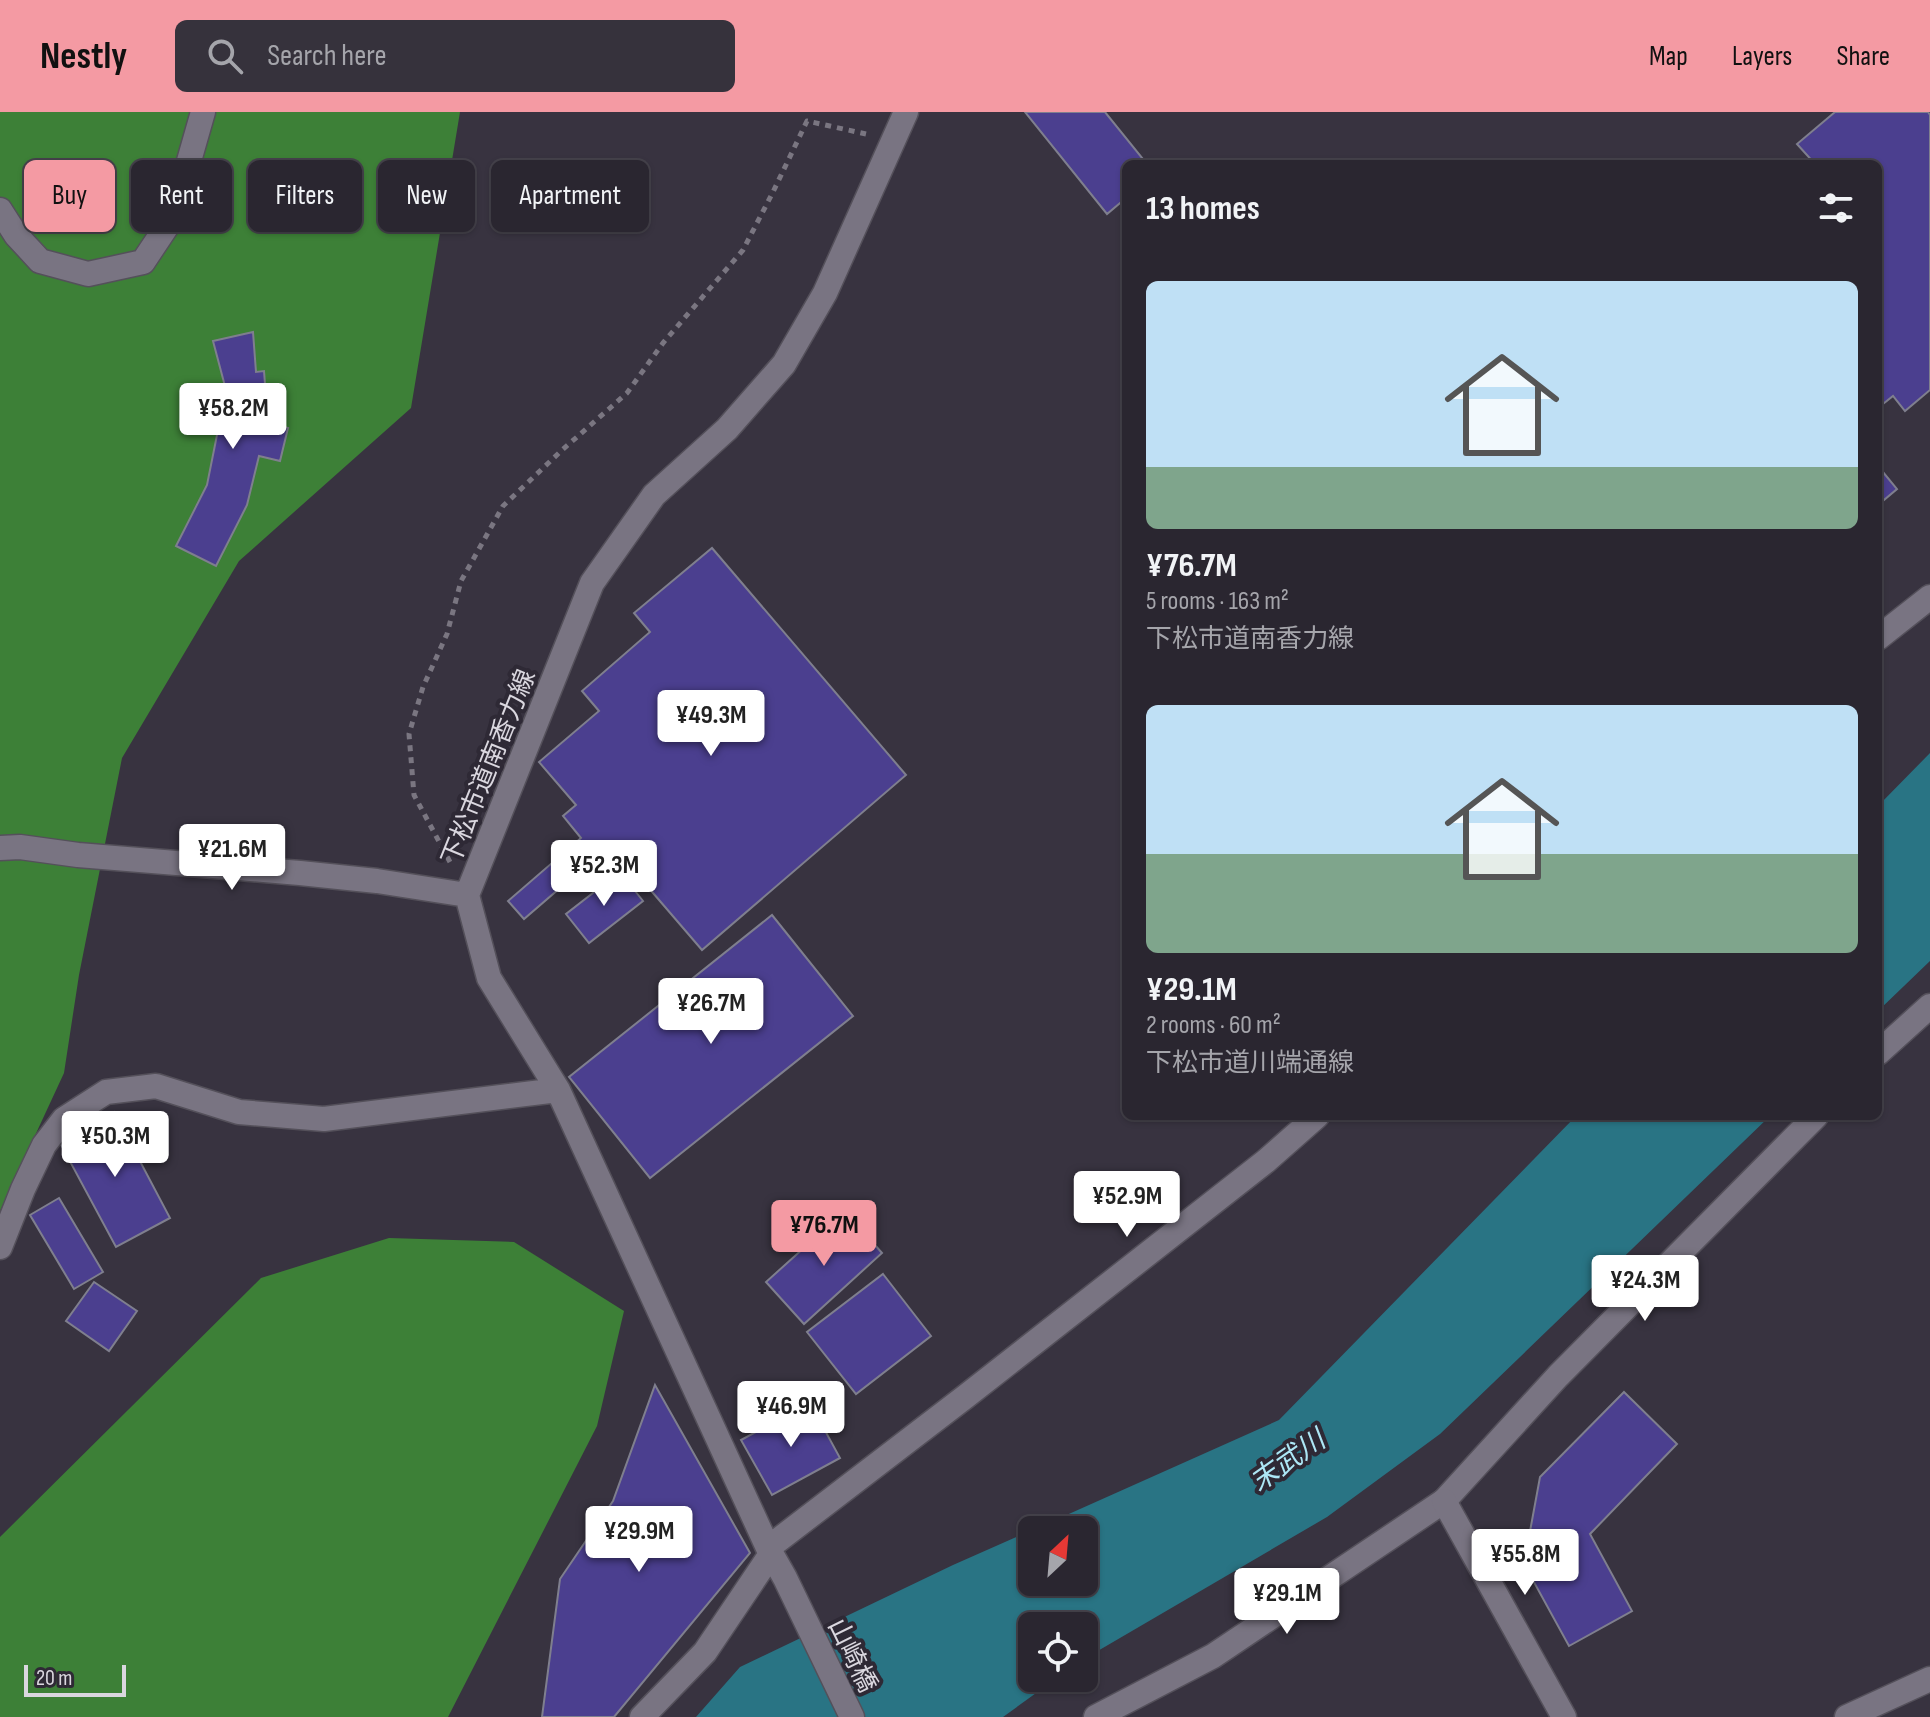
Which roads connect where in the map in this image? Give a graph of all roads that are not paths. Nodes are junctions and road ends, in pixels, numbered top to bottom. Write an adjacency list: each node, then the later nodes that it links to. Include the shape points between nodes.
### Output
1 (203, 112): 4 (street, via 173,217 143,262 88,274 40,261)
2 (906, 112): 8 (street, 下松市道南香力線, via 825,293 784,364 727,429 654,495 592,583)
3 (0, 210): 4 (street)
4 (8, 239)
5 (1930, 597): 6 (street)
6 (1882, 635)
7 (0, 848): 8 (street, via 300,873)
8 (467, 895): 11 (street, 下松市道南香力線, via 489,978)
9 (1930, 1006): 10 (street)
10 (1882, 1049)
11 (558, 1090): 14 (street, via 324,1119 239,1112 156,1086 106,1092 64,1119 44,1145); 16 (street, 下松市道南香力線)
12 (1312, 1120): 16 (street)
13 (1812, 1120): 15 (street, via 1558,1376)
14 (0, 1247)
15 (1444, 1501): 21 (street, via 1213,1656); 22 (street)
16 (770, 1551): 17 (street, 下松市道南香力線); 19 (street, via 705,1652)
17 (804, 1618): 20 (street, 山崎橋)
18 (1930, 1679): 23 (street)
19 (642, 1717)
20 (852, 1717)
21 (1096, 1717)
22 (1564, 1717)
23 (1847, 1717)

